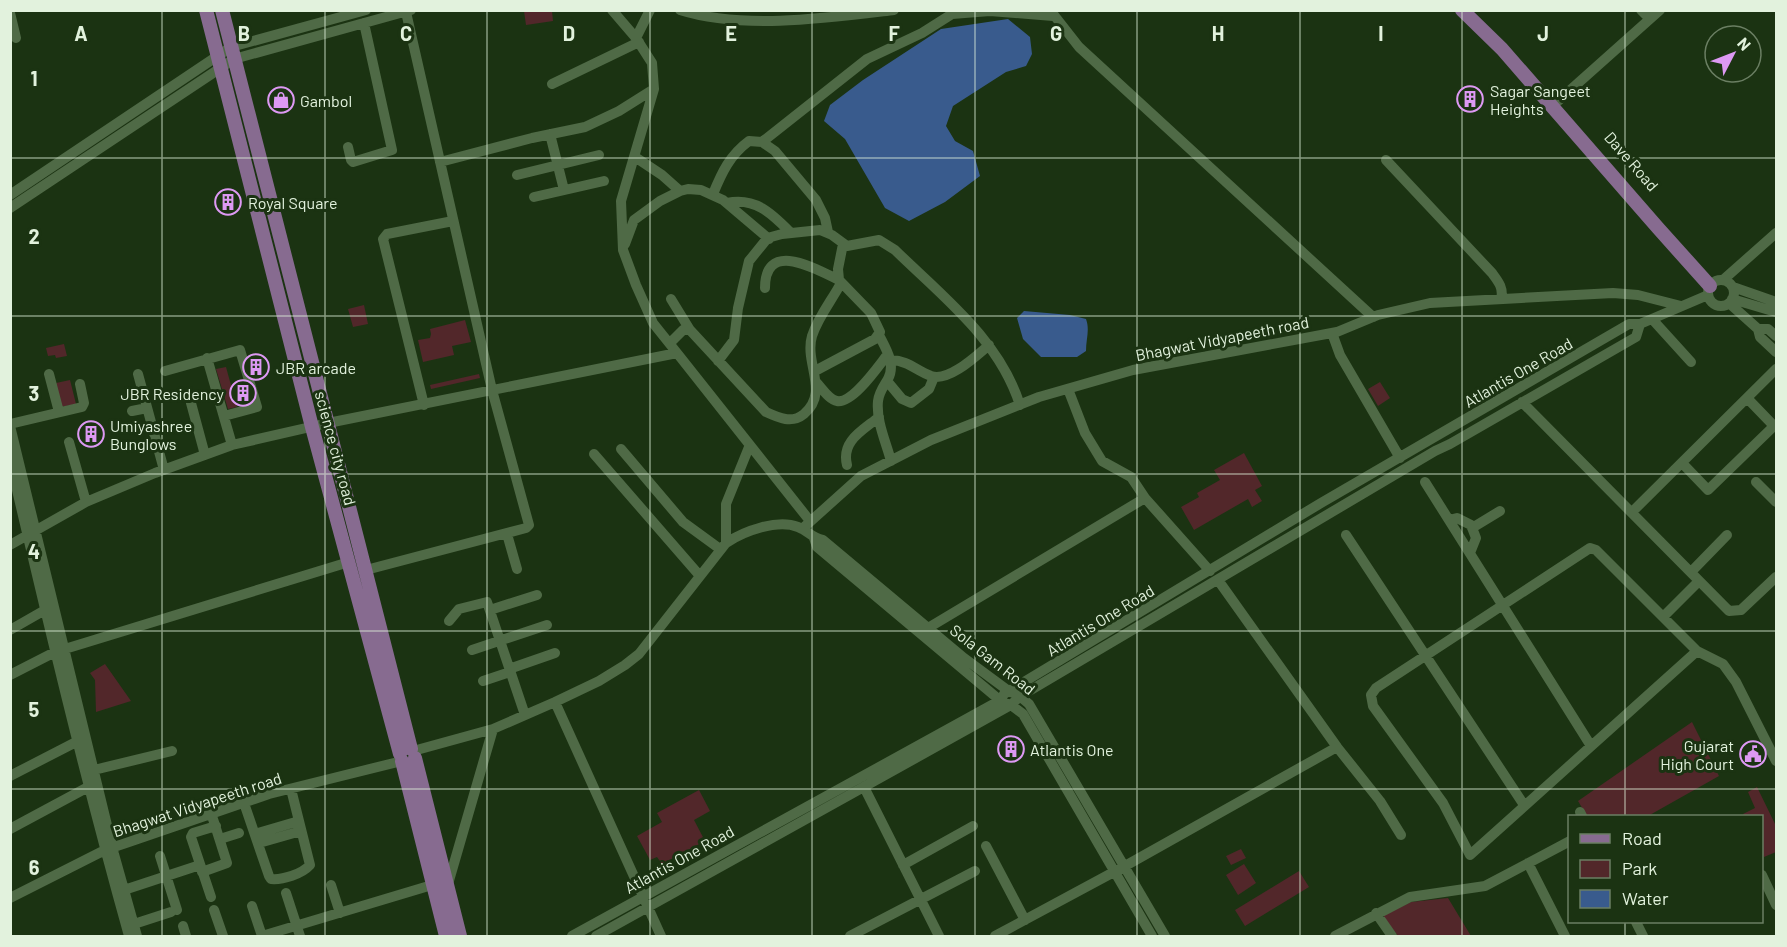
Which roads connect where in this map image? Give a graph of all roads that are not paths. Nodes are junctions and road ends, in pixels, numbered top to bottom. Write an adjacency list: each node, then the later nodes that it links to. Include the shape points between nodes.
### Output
1 (206, 10): 21 (main road, science city road)
2 (222, 10): 20 (main road)
3 (366, 10): 20 (street)
4 (612, 10): 19 (street)
5 (650, 10): 19 (street)
6 (680, 10): 7 (street, via 717,19 768,21)
7 (894, 10)
8 (1462, 10): 50 (main road, via 1502,49 1658,228)
9 (1474, 10): 24 (main road, Dave Road)
10 (1641, 10): 16 (street)
11 (1660, 10): 16 (street)
12 (408, 11): 17 (street); 31 (street)
13 (950, 12): 15 (street); 26 (street, via 922,33 858,65)
14 (10, 13): 18 (street)
15 (1051, 13): 59 (street, via 1079,47)
16 (1650, 19): 24 (street)
17 (364, 23): 20 (street); 27 (street, via 392,148 390,152 353,162)
18 (16, 38)
19 (637, 40): 22 (street); 23 (street, via 652,63)
20 (233, 53): 21 (street); 96 (main road)
21 (219, 63): 38 (street); 41 (street); 98 (main road, science city road)
22 (552, 84)
23 (654, 89): 25 (street, via 602,120); 29 (street, Sola Gam Road)
24 (1558, 101): 50 (main road, Dave Road)
25 (550, 135): 31 (street); 32 (street)
26 (762, 142): 37 (street, via 749,141 735,153); 43 (street, via 775,151 816,200)
27 (348, 147)
28 (599, 155): 32 (street)
29 (635, 157): 36 (street); 48 (street, Sola Gam Road, via 621,201)
30 (1386, 160): 54 (street, via 1492,273 1500,283)
31 (440, 162): 42 (street)
32 (558, 165): 33 (street); 35 (street)
33 (517, 175)
34 (604, 181): 35 (street)
35 (564, 190): 39 (street)
36 (680, 191): 37 (street); 48 (street, via 634,220)
37 (713, 194): 40 (street)
38 (10, 195)
39 (534, 197)
40 (727, 203): 44 (street, via 740,201 762,207); 46 (street)
41 (10, 208)
42 (453, 221): 85 (street); 89 (street, via 387,234 383,239)
43 (828, 232): 44 (street); 47 (street)
44 (791, 233): 46 (street)
45 (1776, 233): 50 (street, Atlantis One Road)
46 (769, 238): 73 (street, via 749,261 734,340)
47 (843, 244): 49 (street, via 838,269); 68 (street, via 879,240 886,243)
48 (623, 250): 67 (street, Sola Gam Road, via 653,323)
49 (841, 282): 52 (street, via 801,262 783,260 768,270); 65 (street, via 871,313); 76 (street, via 812,338 810,353)
50 (1714, 285): 51 (street); 55 (street, via 1710,299 1716,305); 57 (street, Atlantis One Road)
51 (1733, 287): 55 (street); 56 (street)
52 (765, 288)
53 (671, 299): 63 (street)
54 (1501, 299): 57 (street, Bhagwat Vidyapeeth road, via 1613,293); 59 (street, Bhagwat Vidyapeeth road, via 1430,303)
55 (1731, 301): 58 (street); 62 (street)
56 (1776, 302)
57 (1681, 306): 60 (street, Atlantis One Road)
58 (1776, 312)
59 (1373, 317): 64 (street, Bhagwat Vidyapeeth road)
60 (1652, 319): 61 (street, Atlantis One Road); 74 (street)
61 (1640, 324): 87 (street, Atlantis One Road, via 1636,337); 107 (street, Atlantis One Road, via 1629,324)
62 (1758, 329): 66 (street, via 1768,329); 69 (street, via 1760,337)
63 (690, 330): 67 (street, via 683,330); 73 (street)
64 (1332, 333): 84 (street, Bhagwat Vidyapeeth road, via 1133,370); 107 (street, via 1340,355)
65 (879, 335): 71 (street); 76 (street)
66 (1776, 336)
67 (670, 343): 70 (street, Sola Gam Road)
68 (989, 345): 80 (street, via 955,372); 90 (street, via 1009,377)
69 (1776, 352)
70 (677, 353): 85 (street); 103 (street, Sola Gam Road)
71 (890, 357): 80 (street); 81 (street, via 892,367); 82 (street, via 859,390 840,402)
72 (207, 358): 77 (street); 94 (street); 94 (street, via 240,350 257,407)
73 (718, 361): 82 (street, via 766,412 781,419 799,418 811,407)
74 (1691, 362)
75 (1776, 369): 86 (street)
76 (815, 370): 82 (street)
77 (165, 371)
78 (49, 374): 93 (street)
79 (138, 374): 91 (street)
80 (934, 377): 81 (street, via 929,389 911,403 902,399)
81 (887, 381): 95 (street, via 878,399)
82 (816, 382)
83 (80, 384): 93 (street, via 84,405)
84 (1068, 389): 90 (street, Bhagwat Vidyapeeth road); 115 (street, via 1085,433 1102,461 1131,477)
85 (492, 390): 89 (street); 124 (street, via 529,525)
86 (1748, 398): 110 (street); 110 (street, via 1774,426 1708,490)
87 (1522, 402): 119 (street); 137 (street, Atlantis One Road)
88 (191, 403): 106 (street)
89 (424, 405): 96 (street)
90 (1020, 405): 109 (street, Bhagwat Vidyapeeth road, via 931,440)
91 (147, 408): 92 (street); 100 (street)
92 (132, 411)
93 (59, 412): 97 (street)
94 (224, 416): 101 (street)
95 (879, 417): 109 (street); 111 (street, via 848,444)
96 (328, 423): 98 (street); 132 (main road)
97 (10, 425): 123 (street)
98 (312, 426): 101 (street); 130 (main road, science city road)
99 (69, 442): 116 (street)
100 (156, 442): 102 (street); 112 (street)
101 (232, 446): 106 (street)
102 (138, 447)
103 (749, 447): 121 (street, Sola Gam Road); 128 (street, via 726,504)
104 (621, 449): 128 (street, via 683,522)
105 (594, 454): 135 (street)
106 (205, 455): 112 (street)
107 (1400, 458): 133 (street, Atlantis One Road)
108 (10, 460): 123 (street)
109 (891, 461): 121 (street, Bhagwat Vidyapeeth road, via 861,476)
110 (1682, 463): 119 (street)
111 (847, 465)
112 (164, 470): 116 (street)
113 (1425, 482): 120 (street)
114 (1756, 482): 117 (street)
115 (1145, 498): 133 (street); 147 (street)
116 (86, 502): 123 (street)
117 (1776, 502)
118 (1500, 511): 122 (street)
119 (1632, 512): 134 (street)
120 (1449, 520): 122 (street, via 1464,520); 129 (street)
121 (806, 525): 128 (street, via 768,527 736,536); 147 (street, Sola Gam Road, via 817,547)
122 (1472, 528): 129 (street, via 1476,538)
123 (32, 532): 127 (street); 141 (street); 149 (street)
124 (507, 534): 131 (street); 132 (street)
125 (1346, 535): 153 (street)
126 (1727, 535): 134 (street)
127 (10, 544)
128 (723, 546): 135 (street)
129 (1470, 553): 140 (street)
130 (349, 562): 149 (street); 165 (main road, science city road)
131 (517, 569)
132 (366, 570): 165 (main road)
133 (1210, 571): 157 (street, Atlantis One Road)
134 (1691, 572): 138 (street)
135 (700, 576): 158 (street, via 633,660)
136 (1776, 577): 138 (street, via 1741,610 1735,611 1729,611)
137 (1218, 580): 157 (street, Atlantis One Road); 163 (street)
138 (1700, 581): 143 (street)
139 (537, 595): 142 (street)
140 (1503, 605): 143 (street, via 1590,548); 153 (street); 162 (street)
141 (45, 610): 146 (street); 149 (street)
142 (490, 610): 144 (street, via 484,601 459,609); 148 (street)
143 (1663, 617): 151 (street)
144 (449, 621)
145 (547, 625): 148 (street)
146 (10, 630)
147 (924, 630): 157 (street, Sola Gam Road)
148 (500, 641): 150 (street); 154 (street)
149 (60, 650): 155 (street); 161 (street); 167 (street)
150 (472, 650)
151 (1697, 651): 162 (street); 166 (street, via 1723,664)
152 (555, 653): 154 (street)
153 (1425, 656): 173 (street); 173 (street, via 1376,688 1371,695 1373,706 1443,803 1470,855)
154 (510, 671): 156 (street); 159 (street)
155 (10, 675)
156 (483, 681)
157 (1010, 698): 170 (street, Atlantis One Road); 190 (street, Sola Gam Road, via 1029,704); 200 (street, Atlantis One Road)
158 (555, 702): 159 (street); 200 (street)
159 (525, 715): 160 (street)
160 (493, 729): 165 (street); 196 (street)
161 (78, 741): 168 (street); 169 (street)
162 (1591, 746): 173 (street)
163 (1337, 747): 180 (street, via 1380,801); 190 (street)
164 (172, 751): 167 (street)
165 (408, 755): 171 (street, Bhagwat Vidyapeeth road); 195 (main road, science city road); 196 (main road)
166 (1776, 761)
167 (94, 770): 185 (street)
168 (10, 776)
169 (90, 786): 178 (street); 185 (street)
170 (864, 787): 188 (street); 205 (street, Atlantis One Road)
171 (291, 789): 172 (street, Bhagwat Vidyapeeth road); 176 (street)
172 (244, 803): 174 (street, Bhagwat Vidyapeeth road); 181 (street)
173 (1524, 805)
174 (212, 813): 175 (street); 185 (street, Bhagwat Vidyapeeth road)
175 (216, 826): 182 (street); 189 (street, via 191,835)
176 (300, 826): 181 (street); 181 (street, via 310,865 279,879 271,879)
177 (973, 826): 188 (street)
178 (10, 830)
179 (239, 833): 182 (street)
180 (1401, 835)
181 (257, 838)
182 (220, 839): 189 (street, via 226,863)
183 (1568, 842): 187 (street)
184 (986, 846): 209 (street)
185 (109, 849): 197 (street); 201 (street, Bhagwat Vidyapeeth road); 212 (street)
186 (160, 856): 192 (street)
187 (1528, 863): 208 (street, via 1485,886 1410,897); 228 (street)
188 (903, 865): 202 (street)
189 (201, 868): 192 (street); 199 (street)
190 (1120, 869): 209 (street); 224 (street, Sola Gam Road); 225 (street, Sola Gam Road)
191 (975, 871): 202 (street)
192 (166, 876): 197 (street); 210 (street, via 174,911)
193 (1763, 878): 203 (street)
194 (331, 885): 207 (street)
195 (432, 885): 207 (street); 216 (main road, science city road)
196 (447, 888): 217 (main road)
197 (124, 890): 210 (street)
198 (286, 893): 211 (street)
199 (211, 897)
200 (642, 897): 205 (street); 218 (street, Atlantis One Road)
201 (10, 898)
202 (921, 899): 221 (street); 222 (street)
203 (1776, 904)
204 (252, 906): 215 (street)
205 (648, 909): 219 (street, Atlantis One Road); 220 (street)
206 (214, 910): 214 (street)
207 (340, 913): 211 (street)
208 (1376, 913): 226 (street); 227 (street)
209 (1025, 920): 223 (street)
210 (134, 924): 213 (street)
211 (298, 931): 215 (street)
212 (129, 936)
213 (137, 936)
214 (223, 936)
215 (262, 936)
216 (446, 936)
217 (460, 936)
218 (572, 936)
219 (596, 936)
220 (661, 936)
221 (850, 936)
222 (939, 936)
223 (994, 936)
224 (1152, 936)
225 (1165, 936)
226 (1335, 936)
227 (1392, 936)
228 (1565, 936)

